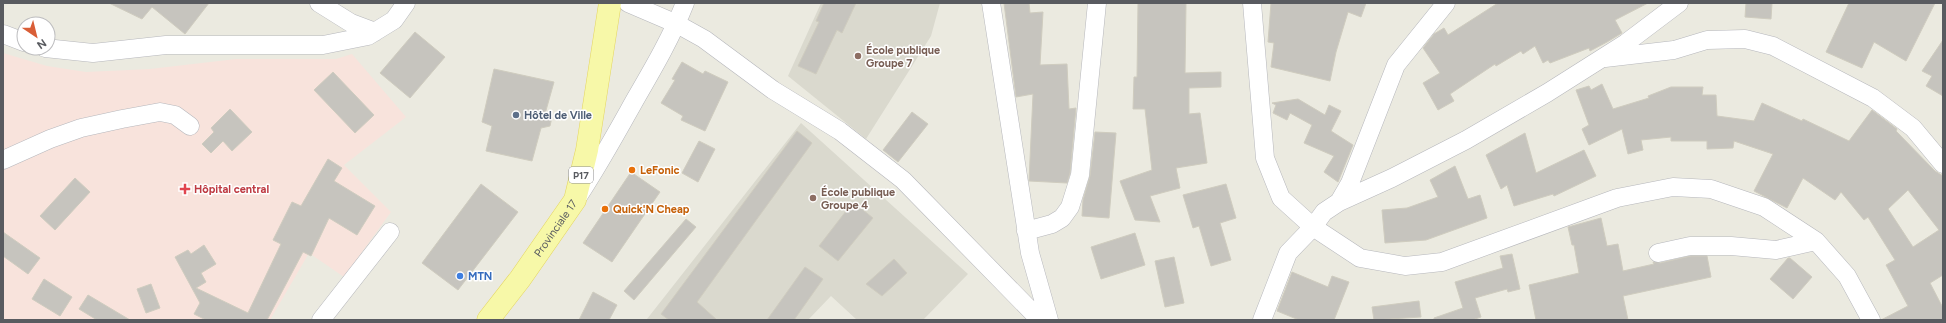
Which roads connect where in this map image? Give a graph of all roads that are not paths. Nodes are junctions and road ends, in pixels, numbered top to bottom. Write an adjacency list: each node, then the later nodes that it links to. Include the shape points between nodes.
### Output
1 (319, 3): 12 (street, via 351,23)
2 (406, 3): 12 (street, via 394,20)
3 (610, 3): 20 (main road, Provinciale 17 / P17, via 587,150)
4 (628, 3): 11 (street)
5 (685, 3): 11 (street)
6 (991, 3): 23 (street)
7 (1097, 3): 23 (street, via 1080,175 1070,207 1062,218 1052,224)
8 (1252, 3): 22 (street, via 1265,158 1281,198)
9 (1446, 3): 21 (street, via 1396,65 1350,182)
10 (1679, 3): 16 (street)
11 (677, 24): 20 (street, via 598,166); 29 (street, via 704,39 773,90 840,131 903,180)
12 (375, 32): 15 (street, via 368,36 323,45 166,45 93,53)
13 (3, 34): 14 (street)
14 (16, 39)
15 (56, 49)
16 (1601, 59): 19 (street, via 1674,50 1707,40 1745,39 1773,46 1873,98 1913,128); 21 (street, via 1466,140)
17 (190, 126): 18 (street, via 175,115 160,112 81,128)
18 (3, 160)
19 (1943, 164)
20 (575, 200): 28 (main road, Provinciale 17 / P17)
21 (1339, 202): 22 (street, via 1324,212)
22 (1313, 227): 25 (street, via 1360,258 1405,266 1442,262 1617,198 1673,187 1711,189 1764,208); 31 (street, via 1288,253)
23 (1026, 231): 30 (street)
24 (390, 232): 27 (street)
25 (1816, 241): 26 (street, via 1776,250 1690,246); 32 (street, via 1846,276)
26 (1658, 253)
27 (321, 320)
28 (488, 320)
29 (1040, 320)
30 (1049, 320)
31 (1262, 320)
32 (1871, 320)

